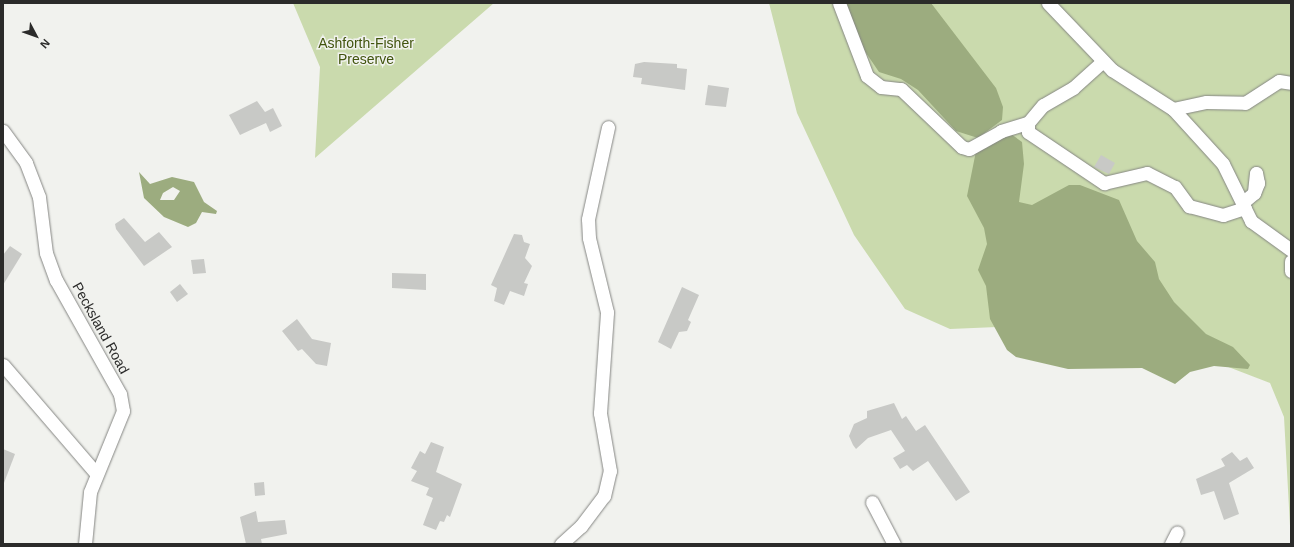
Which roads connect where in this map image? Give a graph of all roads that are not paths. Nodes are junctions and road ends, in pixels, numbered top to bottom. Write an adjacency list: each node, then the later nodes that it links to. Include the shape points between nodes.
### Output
1 (839, 3): 6 (street, via 867,76 880,87 901,89 962,147 969,149 1000,131)
2 (1048, 3): 3 (street)
3 (1103, 61): 5 (street); 6 (street, via 1073,88 1043,105)
4 (1291, 84): 5 (street, via 1279,81 1245,103 1206,102)
5 (1173, 109): 10 (street, via 1223,164)
6 (1028, 123): 10 (street, via 1028,132 1037,140 1104,184 1147,173 1175,187 1189,206 1223,215)
7 (608, 127): 19 (street, via 588,219 589,238 607,312 600,413 610,471 604,496 581,526)
8 (3, 131): 15 (street, Pecksland Road, via 26,163 39,197 46,253 56,280 120,394 123,411 120,426)
9 (1254, 193): 10 (street)
10 (1244, 206): 11 (street, via 1259,230)
11 (1291, 250)
12 (1291, 262): 13 (street)
13 (1291, 271)
14 (3, 365): 15 (street)
15 (96, 473): 18 (street, Pecksland Road, via 86,513)
16 (872, 502): 20 (street)
17 (1177, 532): 21 (street)
18 (85, 544)
19 (560, 544)
20 (894, 544)
21 (1171, 544)

